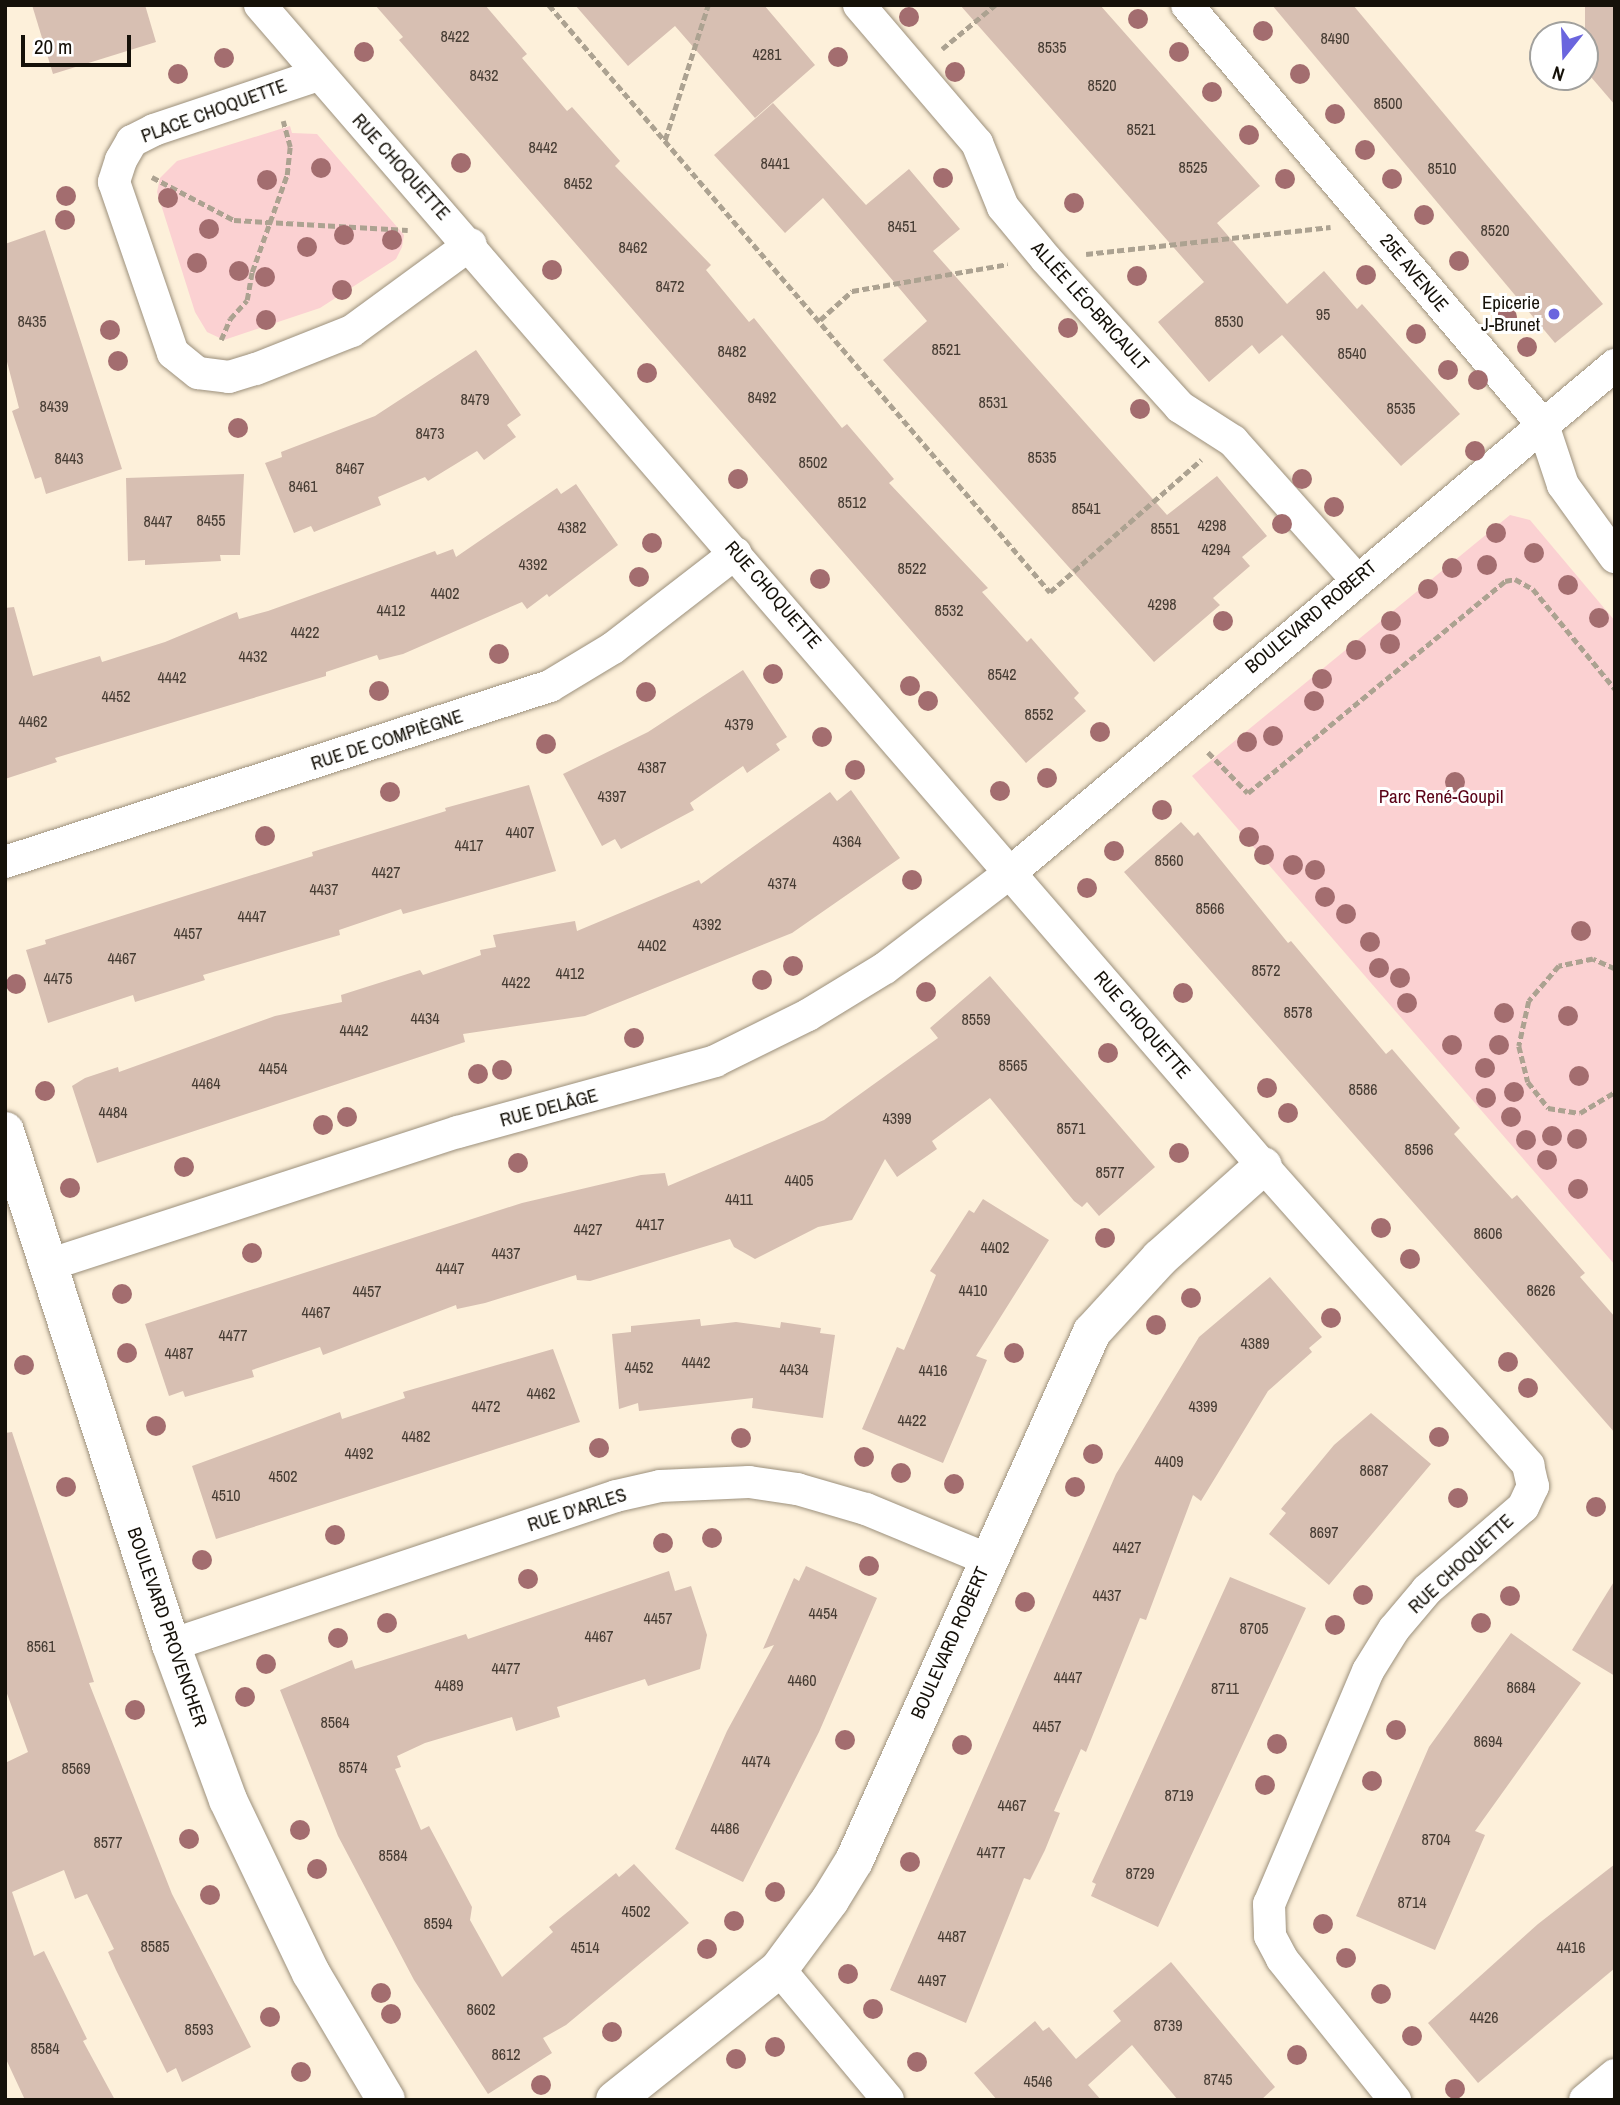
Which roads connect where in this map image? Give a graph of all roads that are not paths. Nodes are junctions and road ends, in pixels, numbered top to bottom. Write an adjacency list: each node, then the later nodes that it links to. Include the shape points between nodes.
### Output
1 (260, 5): 4 (street, RUE CHOQUETTE)
2 (859, 5): 10 (street, ALLÉE LÉO-BRICAULT, via 977,143 1003,207 1046,259 1180,407 1233,441)
3 (1187, 5): 7 (street, 25E AVENUE)
4 (318, 75): 5 (street, RUE CHOQUETTE); 5 (street, PLACE CHOQUETTE, via 143,136 132,141 121,160 114,182 173,354 198,373 229,377 257,369 352,331)
5 (471, 244): 8 (street, RUE CHOQUETTE)
6 (1615, 365): 7 (street, BOULEVARD ROBERT)
7 (1543, 425): 9 (street, 25E AVENUE, via 1563,485); 10 (street, BOULEVARD ROBERT)
8 (736, 553): 11 (street, RUE DE COMPIÈGNE, via 613,648 550,685); 12 (street, RUE CHOQUETTE)
9 (1615, 557)
10 (1356, 579): 12 (street, BOULEVARD ROBERT)
11 (5, 862)
12 (1011, 872): 14 (street, RUE CHOQUETTE); 15 (street, RUE DELÂGE, via 885,968 808,1015 715,1061 458,1132)
13 (5, 1130): 15 (street, BOULEVARD PROVENCHER)
14 (1263, 1166): 16 (street, BOULEVARD ROBERT, via 1160,1258 1093,1332); 23 (street, RUE CHOQUETTE, via 1511,1444 1528,1465 1533,1486 1523,1507 1505,1526 1427,1590 1394,1629 1348,1714 1269,1904 1270,1936 1282,1959)
15 (48, 1265): 17 (street, BOULEVARD PROVENCHER)
16 (987, 1559): 17 (street, RUE D'ARLES, via 866,1509 797,1489 749,1482 660,1486 615,1496); 18 (street, BOULEVARD ROBERT, via 854,1861)
17 (171, 1645): 20 (street, BOULEVARD PROVENCHER, via 228,1800 269,1890)
18 (779, 1969): 21 (street, BOULEVARD ROBERT); 22 (street)
19 (1615, 2075): 24 (street)
20 (386, 2100)
21 (615, 2100)
22 (888, 2100)
23 (1395, 2100)
24 (1585, 2100)

